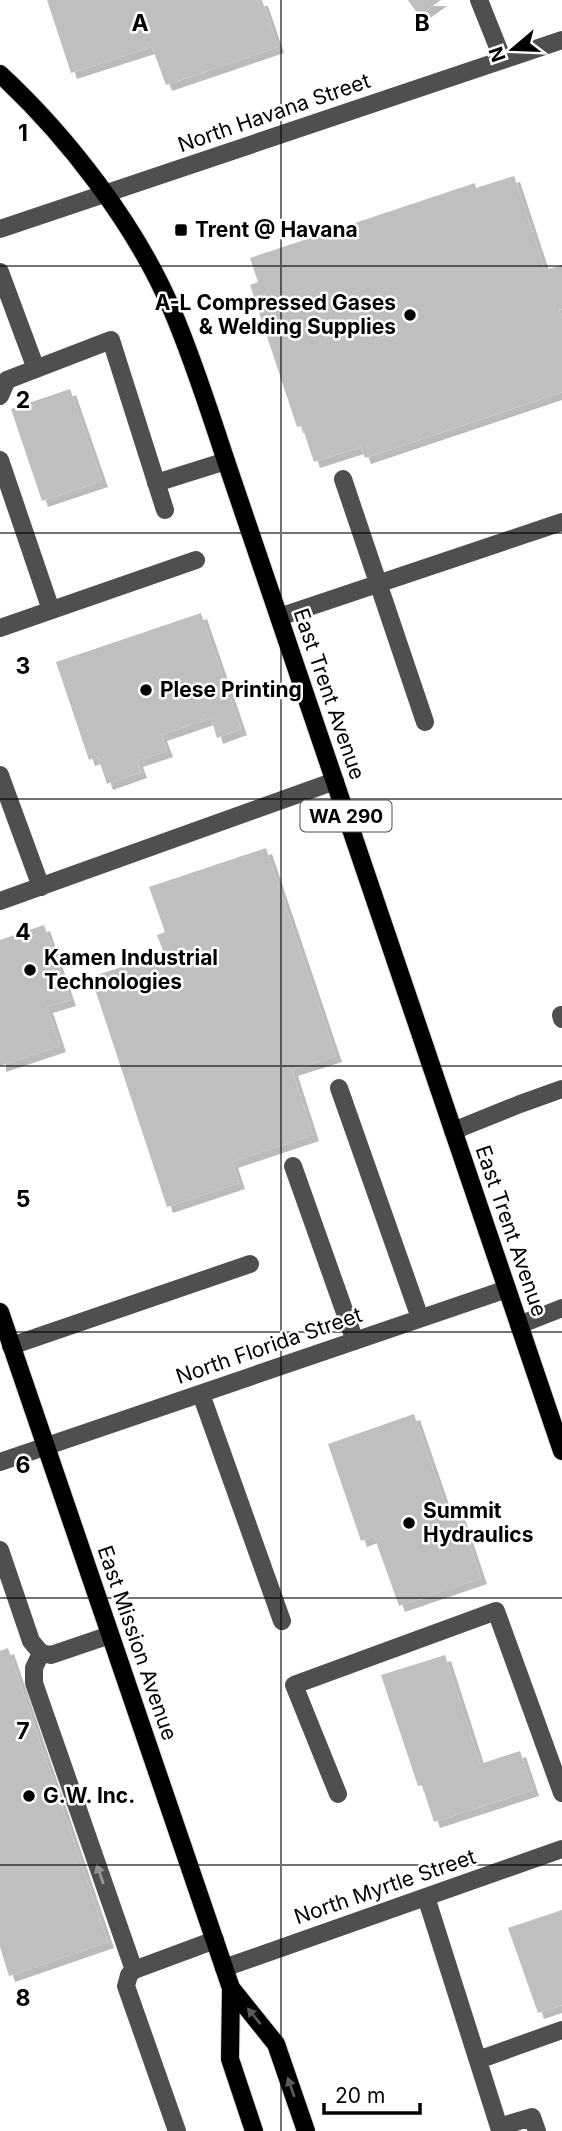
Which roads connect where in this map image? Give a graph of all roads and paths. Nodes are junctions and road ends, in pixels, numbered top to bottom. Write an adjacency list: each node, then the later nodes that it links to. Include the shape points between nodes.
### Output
1 (479, 0): 3 (street)
2 (562, 40): 3 (street, North Havana Street)
3 (503, 60): 5 (street, North Havana Street)
4 (0, 74): 5 (main road, East Trent Avenue / WA 290, via 57,133)
5 (104, 194): 6 (street, North Havana Street); 11 (main road, East Trent Avenue / WA 290, via 171,308)
6 (0, 229)
7 (0, 272): 8 (street)
8 (36, 369): 9 (street, via 8,380); 13 (street, via 111,340)
9 (0, 396)
10 (0, 460): 18 (street)
11 (226, 461): 13 (street); 19 (main road, East Trent Avenue / WA 290)
12 (343, 479): 17 (street)
13 (156, 483): 14 (street)
14 (165, 510)
15 (562, 522): 17 (street)
16 (196, 560): 18 (street)
17 (378, 584): 19 (street); 21 (street)
18 (51, 610): 20 (street)
19 (279, 617): 23 (main road, East Trent Avenue / WA 290)
20 (0, 628)
21 (425, 722)
22 (0, 775): 24 (street)
23 (335, 781): 24 (street); 28 (main road, East Trent Avenue / WA 290)
24 (41, 887): 25 (street)
25 (0, 901)
26 (340, 1088): 34 (street)
27 (562, 1089): 28 (street)
28 (453, 1131): 31 (main road, East Trent Avenue / WA 290)
29 (293, 1166): 36 (street)
30 (250, 1264): 37 (street)
31 (507, 1289): 34 (street, North Florida Street); 35 (main road, East Trent Avenue / WA 290)
32 (562, 1308): 35 (street)
33 (0, 1312): 37 (main road, East Mission Avenue)
34 (420, 1318): 36 (street, North Florida Street)
35 (519, 1325): 40 (main road, East Trent Avenue / WA 290)
36 (355, 1341): 38 (street, North Florida Street)
37 (12, 1346): 39 (main road, East Mission Avenue)
38 (201, 1394): 39 (street, North Florida Street); 43 (street)
39 (46, 1447): 41 (street, North Florida Street); 44 (main road, East Mission Avenue)
40 (562, 1451)
41 (0, 1462)
42 (0, 1550): 45 (street, via 31,1641)
43 (282, 1621)
44 (110, 1635): 45 (street, via 51,1655); 50 (main road, East Mission Avenue)
45 (41, 1653): 52 (street, one-way to 45, via 34,1683)
46 (562, 1793): 47 (street, via 496,1611 294,1685)
47 (338, 1794)
48 (562, 1849): 49 (street, North Myrtle Street)
49 (425, 1897): 51 (street, North Myrtle Street); 55 (street)
50 (215, 1940): 51 (main road, East Mission Avenue); 52 (street)
51 (224, 1968): 53 (main road, East Mission Avenue)
52 (134, 1970): 56 (street, via 126,1986)
53 (232, 1988): 57 (main road, East Mission Avenue, via 230,2059); 58 (main road, East Mission Avenue, one-way to 53, via 276,2044)
54 (562, 2030): 55 (street)
55 (478, 2060): 59 (street, via 499,2127 533,2117)
56 (177, 2131)
57 (254, 2131)
58 (306, 2131)
59 (537, 2131)

